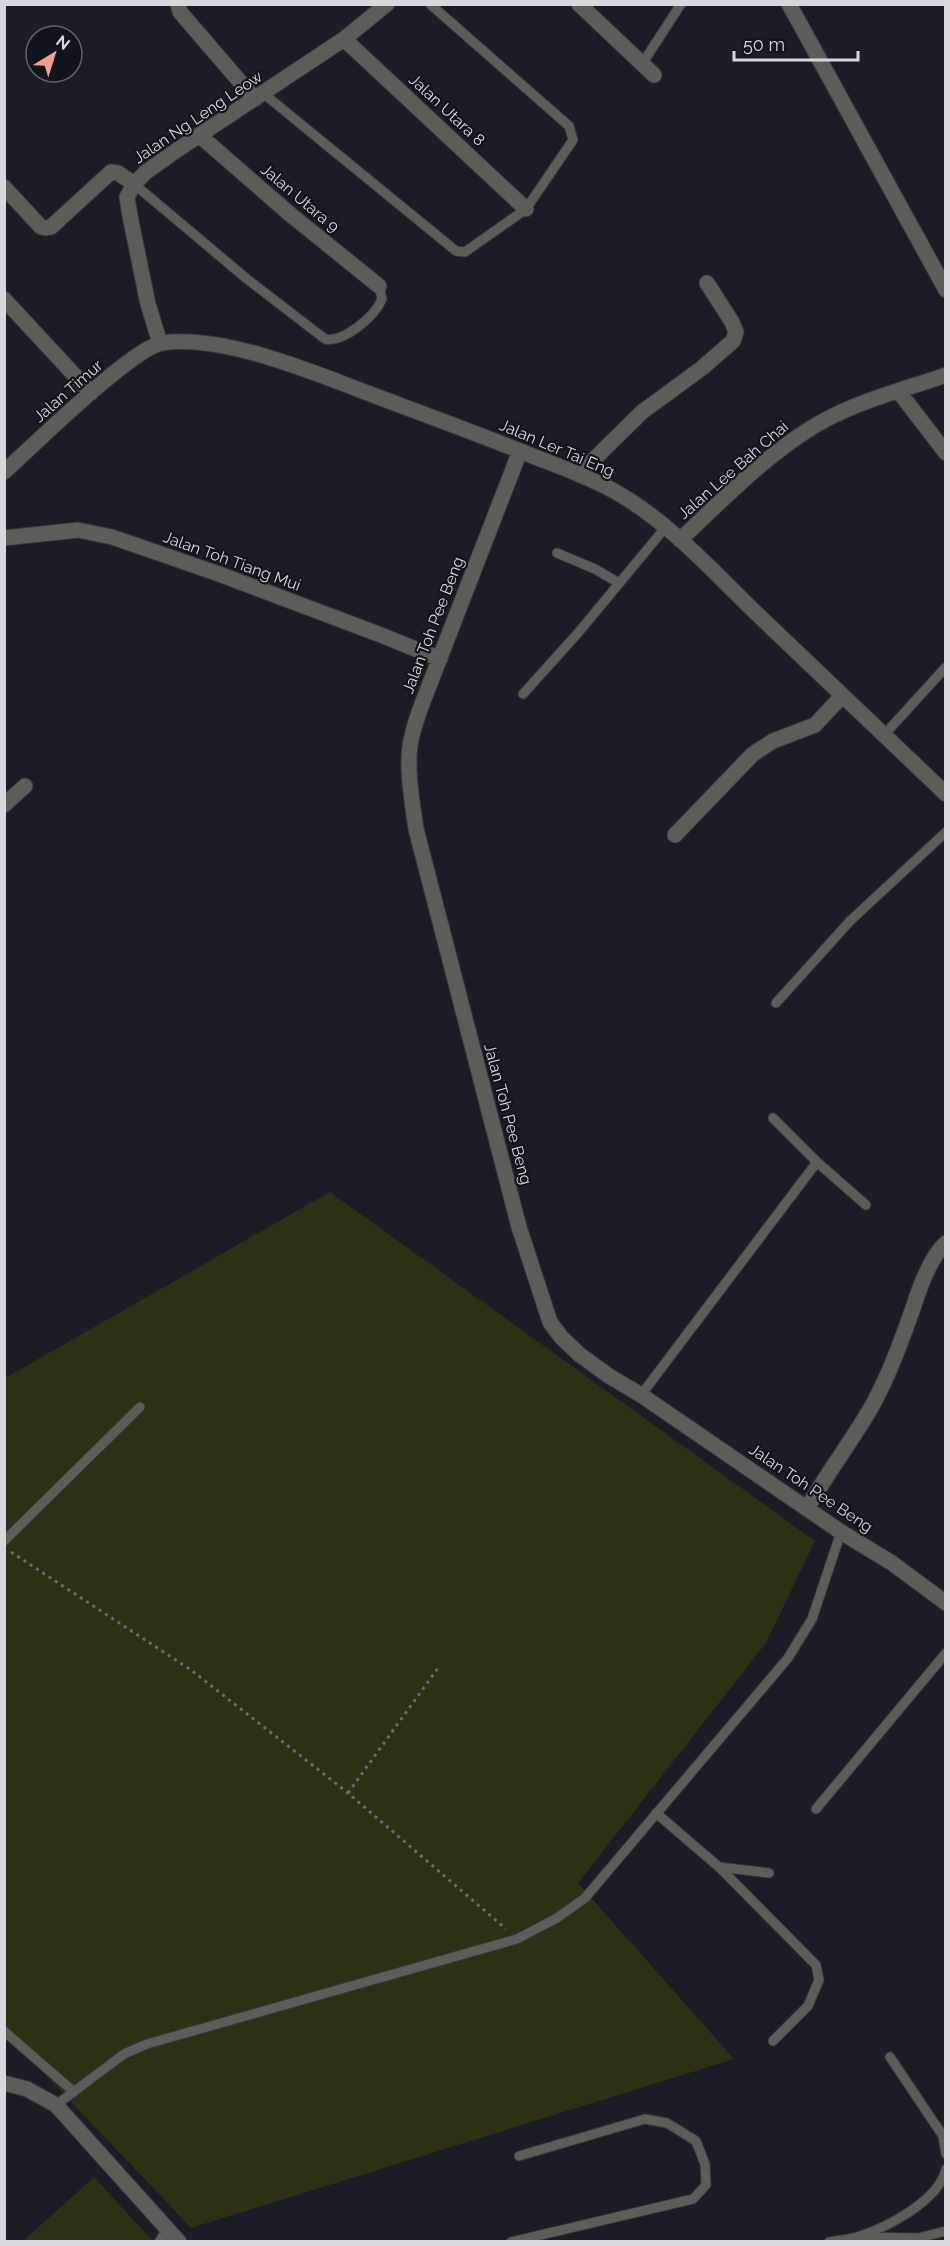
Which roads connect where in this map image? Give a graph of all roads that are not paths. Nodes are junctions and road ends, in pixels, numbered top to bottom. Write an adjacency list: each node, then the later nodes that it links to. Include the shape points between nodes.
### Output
1 (178, 4): 10 (street, via 180,12)
2 (387, 4): 7 (street, Jalan Ng Leng Leow)
3 (430, 4): 14 (lane, via 569,126 573,134 573,140)
4 (579, 4): 8 (street)
5 (681, 4): 8 (lane)
6 (789, 4): 17 (street)
7 (344, 39): 10 (street, Jalan Ng Leng Leow); 14 (street, Jalan Utara 8)
8 (642, 64): 9 (street)
9 (654, 75)
10 (259, 96): 11 (street, Jalan Ng Leng Leow); 14 (lane, via 456,251 470,249)
11 (199, 135): 12 (street, Jalan Ng Leng Leow); 16 (street, Jalan Utara 9)
12 (134, 184): 13 (street, via 111,172 46,228); 16 (lane, via 325,339 341,338 368,317 380,305); 19 (street, Jalan Ng Leng Leow, via 127,198 148,304)
13 (4, 187)
14 (526, 208)
15 (707, 283): 26 (street, via 732,322 736,332 733,341 642,412)
16 (379, 286)
17 (945, 290)
18 (4, 298): 22 (street)
19 (160, 343): 22 (street, Jalan Timur); 23 (street, Jalan Ler Tai Eng, via 196,343 275,360)
20 (945, 375): 21 (street, Jalan Lee Bah Chai)
21 (899, 392): 24 (street); 29 (street, Jalan Lee Bah Chai, via 827,419 801,434)
22 (91, 393): 25 (street, Jalan Timur)
23 (520, 451): 26 (street, Jalan Ler Tai Eng); 32 (street, Jalan Toh Pee Beng)
24 (945, 453)
25 (4, 472)
26 (579, 474): 27 (street, Jalan Ler Tai Eng, via 616,492)
27 (665, 528): 29 (street, Jalan Ler Tai Eng); 31 (lane)
28 (4, 538): 32 (street, Jalan Toh Tiang Mui, via 78,530 112,537)
29 (680, 540): 35 (street, Jalan Ler Tai Eng)
30 (556, 553): 31 (lane)
31 (619, 583): 34 (lane)
32 (440, 659): 47 (street, Jalan Toh Pee Beng, via 412,734 408,758 410,789 419,840 519,1227 550,1322 580,1355)
33 (945, 666): 36 (lane)
34 (523, 694)
35 (843, 696): 36 (street, Jalan Ler Tai Eng); 41 (street, via 815,725 773,741 753,754)
36 (884, 735): 38 (street, Jalan Ler Tai Eng)
37 (25, 786): 39 (street)
38 (945, 794)
39 (4, 805)
40 (945, 832): 42 (lane, via 851,920)
41 (675, 835)
42 (777, 1003)
43 (773, 1118): 44 (lane)
44 (817, 1162): 45 (lane); 47 (lane)
45 (866, 1205)
46 (945, 1243): 49 (street, via 918,1293 872,1406)
47 (641, 1395): 49 (street, Jalan Toh Pee Beng)
48 (140, 1407): 51 (lane)
49 (807, 1507): 50 (street, Jalan Toh Pee Beng)
50 (841, 1532): 52 (street, Jalan Toh Pee Beng, via 892,1563); 55 (lane, via 802,1638)
51 (4, 1541)
52 (945, 1603)
53 (945, 1653): 54 (lane)
54 (816, 1809)
55 (656, 1814): 56 (lane); 62 (lane, via 585,1898 517,1939 147,2044 124,2054)
56 (719, 1867): 57 (lane); 59 (lane, via 816,1965 819,1980 808,2006)
57 (769, 1873)
58 (4, 2031): 62 (lane)
59 (773, 2041)
60 (890, 2057): 64 (lane, via 943,2136)
61 (4, 2083): 63 (street, via 27,2089)
62 (74, 2092): 63 (lane)
63 (56, 2105): 68 (street)
64 (945, 2154)
65 (519, 2156): 71 (lane, via 645,2119 667,2122 696,2141 705,2164 706,2185 693,2199)
66 (945, 2169): 69 (lane, via 944,2177 930,2195 908,2212)
67 (945, 2231): 69 (lane, via 918,2238)
68 (163, 2235): 70 (street)
69 (856, 2237): 72 (lane)
70 (179, 2241)
71 (511, 2241)
72 (829, 2241)

